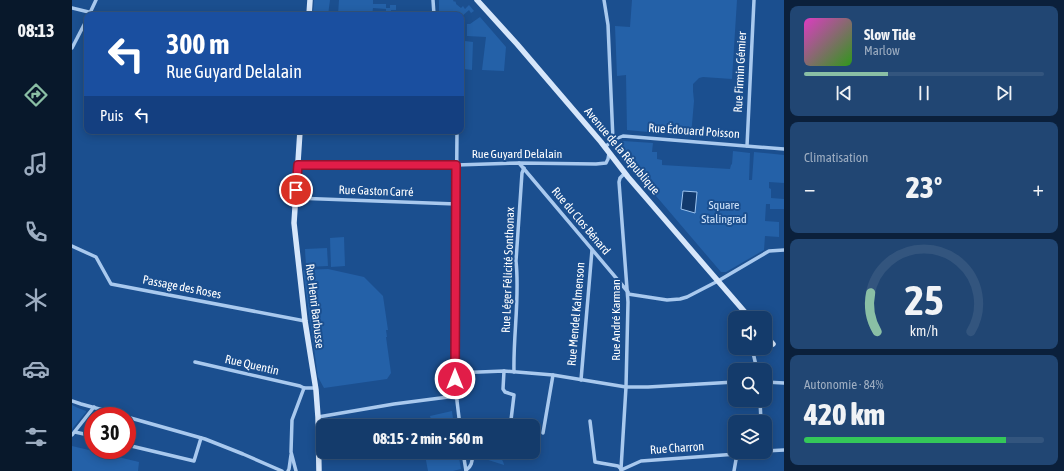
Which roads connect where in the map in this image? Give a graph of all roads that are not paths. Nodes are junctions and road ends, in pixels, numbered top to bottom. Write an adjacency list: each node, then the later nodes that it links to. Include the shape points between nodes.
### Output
1 (96, 0): 9 (street)
2 (310, 0): 10 (main road)
3 (433, 0): 11 (street)
4 (477, 0): 19 (main road, Avenue de la République)
5 (604, 0): 16 (street, via 608,25)
6 (754, 0): 17 (street, Rue Firmin Gémier)
7 (72, 8): 8 (street)
8 (84, 12)
9 (90, 12)
10 (309, 12)
11 (434, 12)
12 (84, 25): 13 (street)
13 (72, 48)
14 (300, 134): 21 (main road, Rue Henri Barbusse)
15 (457, 134): 22 (street)
16 (613, 140): 17 (street, Rue Édouard Poisson, via 623,136); 19 (street)
17 (747, 146): 18 (street, Rue Édouard Poisson)
18 (784, 149)
19 (607, 150): 20 (street, Rue Guyard Delalain, via 606,163); 24 (main road, Avenue de la République)
20 (519, 163): 22 (street, Rue Guyard Delalain); 23 (street, Rue du Clos Bénard)
21 (298, 165): 22 (street, Rue Guyard Delalain); 25 (main road, Rue Henri Barbusse)
22 (456, 165): 26 (street)
23 (524, 168): 28 (street, Rue du Clos Bénard); 36 (street, Rue Léger Félicité Sonthonax, via 516,261)
24 (625, 173): 30 (main road, Avenue de la République); 31 (street, Rue André Karman, via 619,182)
25 (296, 198): 26 (street, Rue Gaston Carré); 33 (main road, Rue Henri Barbusse, via 294,223)
26 (456, 204): 37 (street)
27 (72, 246): 33 (street, Passage des Roses, via 96,257 110,284)
28 (592, 250): 31 (street, Rue du Clos Bénard); 39 (street, Rue Mendel Kalmenson)
29 (784, 250): 30 (street, via 769,251)
30 (718, 281): 31 (street, via 680,299 667,300); 32 (main road, Avenue de la République)
31 (628, 293): 43 (street, Rue André Karman)
32 (744, 311)
33 (305, 321): 45 (main road, Rue Henri Barbusse)
34 (195, 362): 44 (street, Rue Quentin)
35 (504, 372): 36 (street); 37 (street); 53 (street, via 503,389 514,395)
36 (514, 372): 38 (street)
37 (455, 373): 46 (street)
38 (553, 375): 39 (street); 56 (street)
39 (581, 380): 43 (street)
40 (728, 382): 43 (street)
41 (772, 382): 42 (street)
42 (784, 383)
43 (626, 387): 67 (street, Rue André Karman)
44 (304, 388): 45 (street); 62 (street, via 292,420)
45 (315, 388): 49 (main road, Rue Henri Barbusse)
46 (456, 396): 49 (street); 52 (street)
47 (72, 401): 48 (street)
48 (94, 407)
49 (318, 417): 71 (main road, Rue Henri Barbusse)
50 (84, 419): 55 (street)
51 (136, 419): 58 (street)
52 (459, 419)
53 (511, 419)
54 (590, 421): 67 (street, via 595,462 618,466)
55 (73, 433): 57 (street)
56 (543, 433)
57 (84, 435)
58 (201, 438): 59 (street, via 194,461); 68 (street)
59 (136, 446)
60 (784, 450): 61 (street)
61 (772, 451)
62 (291, 452): 69 (street); 70 (street)
63 (728, 455): 67 (street, Rue Charron, via 641,461)
64 (464, 459): 72 (street)
65 (472, 459): 72 (street, via 470,468)
66 (736, 459): 73 (street)
67 (621, 470)
68 (282, 471)
69 (288, 471)
70 (296, 471)
71 (319, 471)
72 (466, 471)
73 (734, 471)

